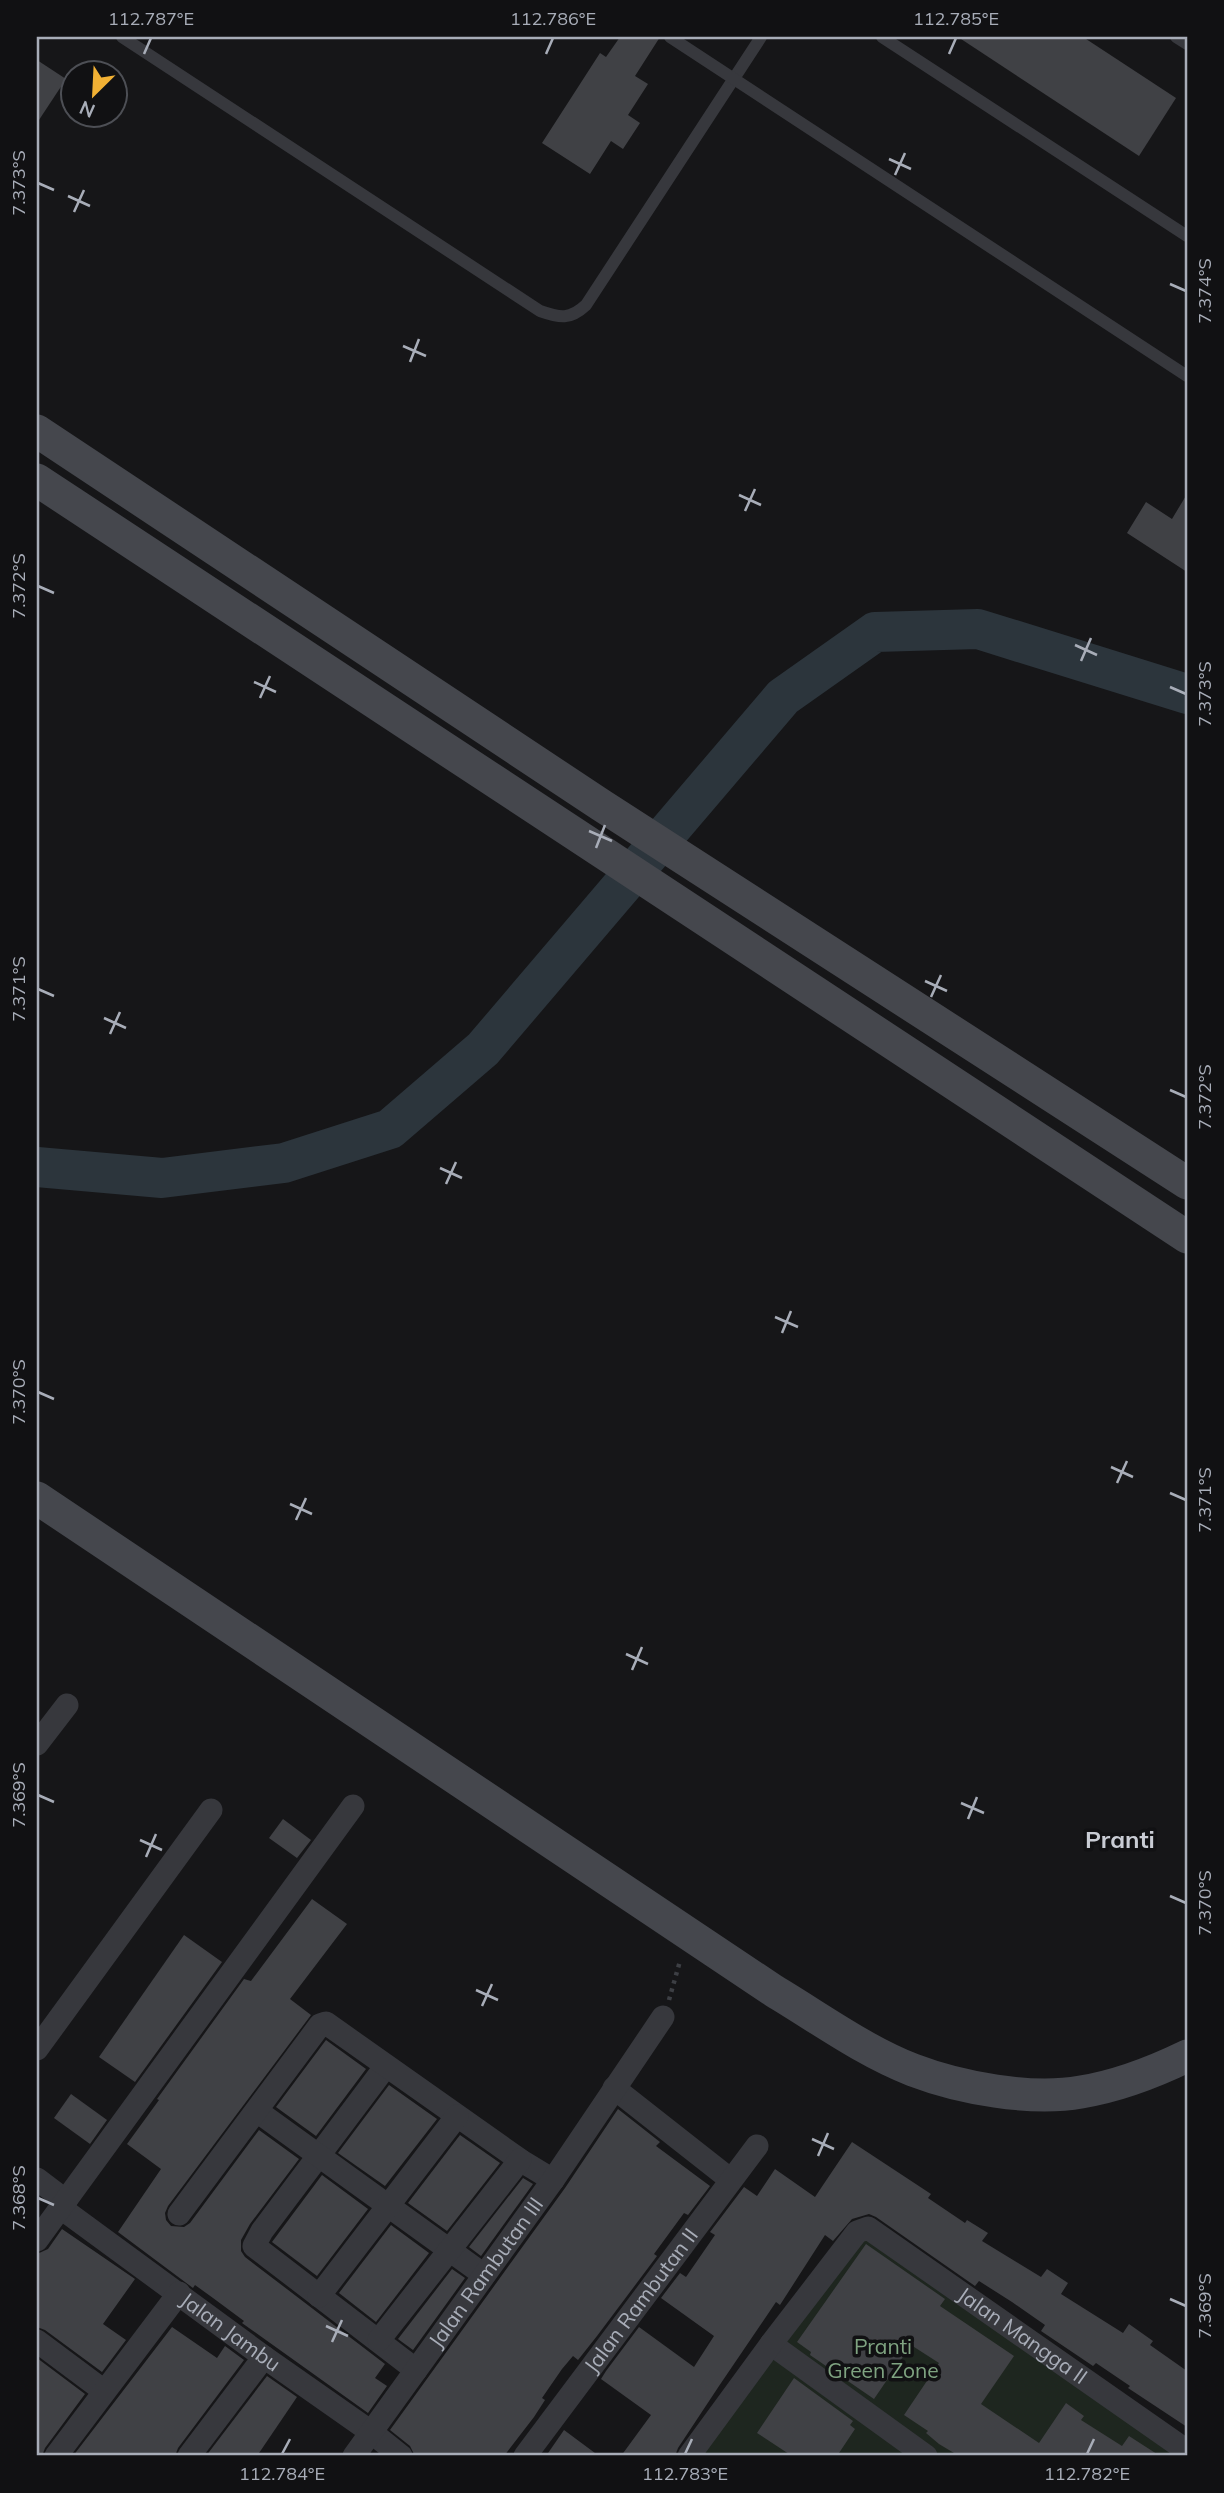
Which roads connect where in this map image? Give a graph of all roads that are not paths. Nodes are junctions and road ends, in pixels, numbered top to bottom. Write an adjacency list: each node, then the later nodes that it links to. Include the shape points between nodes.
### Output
1 (122, 37): 7 (lane, via 540,311 557,317 575,315 586,305)
2 (670, 37): 7 (lane)
3 (761, 37): 7 (lane)
4 (882, 37): 8 (lane)
5 (1176, 37): 6 (lane)
6 (1187, 44)
7 (734, 78): 9 (lane)
8 (1187, 236)
9 (1187, 376)
10 (37, 431): 12 (street, via 601,805)
11 (37, 480): 13 (street)
12 (1187, 1183)
13 (1187, 1237)
14 (37, 1498): 21 (street, via 774,1991 861,2045 912,2070 969,2087 1028,2094 1080,2092 1150,2074)
15 (66, 1705): 16 (street)
16 (37, 1744)
17 (353, 1805): 32 (street)
18 (211, 1810): 20 (street)
19 (663, 2017): 23 (street, Jalan Rambutan III)
20 (37, 2049)
21 (1187, 2056)
22 (386, 2066): 24 (street, via 329,2024 322,2024); 25 (street); 27 (street)
23 (614, 2088): 30 (street, Jalan Rambutan III); 31 (street)
24 (257, 2111): 27 (street); 34 (street)
25 (457, 2116): 28 (street); 33 (street)
26 (757, 2146): 31 (street, Jalan Rambutan II)
27 (318, 2155): 33 (street); 39 (street, via 254,2246)
28 (520, 2161): 30 (street); 36 (street)
29 (37, 2179): 32 (street, Jalan Jambu)
30 (553, 2180): 37 (street, Jalan Rambutan III)
31 (730, 2180): 52 (street, Jalan Rambutan II)
32 (63, 2204): 35 (street); 38 (street, Jalan Jambu)
33 (387, 2205): 36 (street); 39 (street)
34 (179, 2214)
35 (37, 2240)
36 (449, 2249): 37 (street); 40 (street)
37 (484, 2275): 44 (street, Jalan Rambutan III)
38 (178, 2293): 43 (street, Jalan Jambu); 45 (street)
39 (319, 2296): 40 (street)
40 (379, 2340): 44 (street)
41 (37, 2341): 45 (street)
42 (771, 2344): 47 (street, Jalan Mangga II, via 857,2232 868,2228); 53 (street); 54 (street)
43 (264, 2357): 46 (street, Jalan Jambu); 49 (street)
44 (416, 2370): 46 (street, Jalan Rambutan III)
45 (104, 2390): 48 (street)
46 (371, 2432): 50 (street, Jalan Rambutan III); 51 (street, Jalan Jambu)
47 (1187, 2451)
48 (56, 2456)
49 (189, 2456)
50 (354, 2456)
51 (401, 2456)
52 (525, 2456)
53 (689, 2456)
54 (926, 2456)

